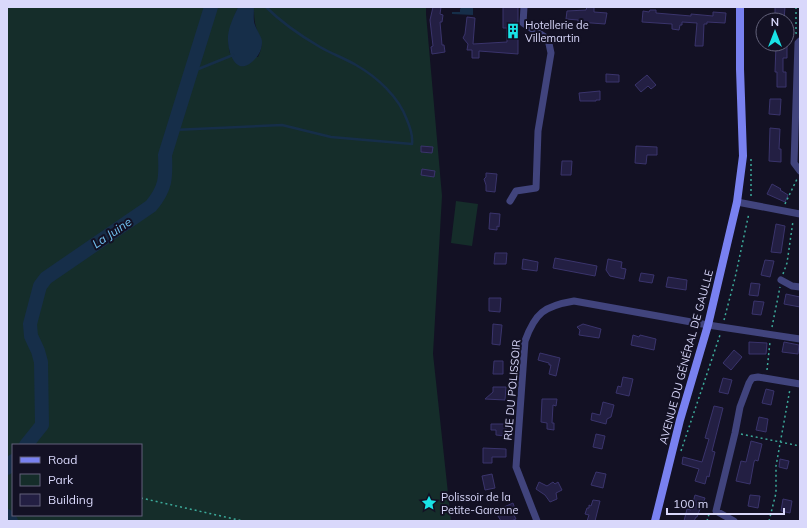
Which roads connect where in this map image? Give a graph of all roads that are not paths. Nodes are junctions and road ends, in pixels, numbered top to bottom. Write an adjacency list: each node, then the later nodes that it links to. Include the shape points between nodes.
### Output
1 (524, 7): 5 (street, via 523,23 548,39 551,53 538,131 536,188 516,191)
2 (740, 7): 6 (main road, AVENUE DU GÉNÉRAL DE GAULLE, via 743,156)
3 (800, 42): 4 (street, via 794,163)
4 (800, 172)
5 (510, 201)
6 (736, 202): 7 (street); 10 (main road, AVENUE DU GÉNÉRAL DE GAULLE)
7 (797, 214)
8 (781, 280): 9 (street)
9 (800, 287)
10 (708, 325): 11 (street, RUE DU POLISSOIR); 13 (street, RUE DU POLISSOIR, via 574,301 547,308 537,316 530,325 525,341 516,467); 14 (main road, AVENUE DU GÉNÉRAL DE GAULLE, via 680,420)
11 (800, 340)
12 (800, 384): 15 (street, via 758,377 752,378 749,383 740,408 716,511)
13 (537, 521)
14 (655, 521)
15 (734, 521)

